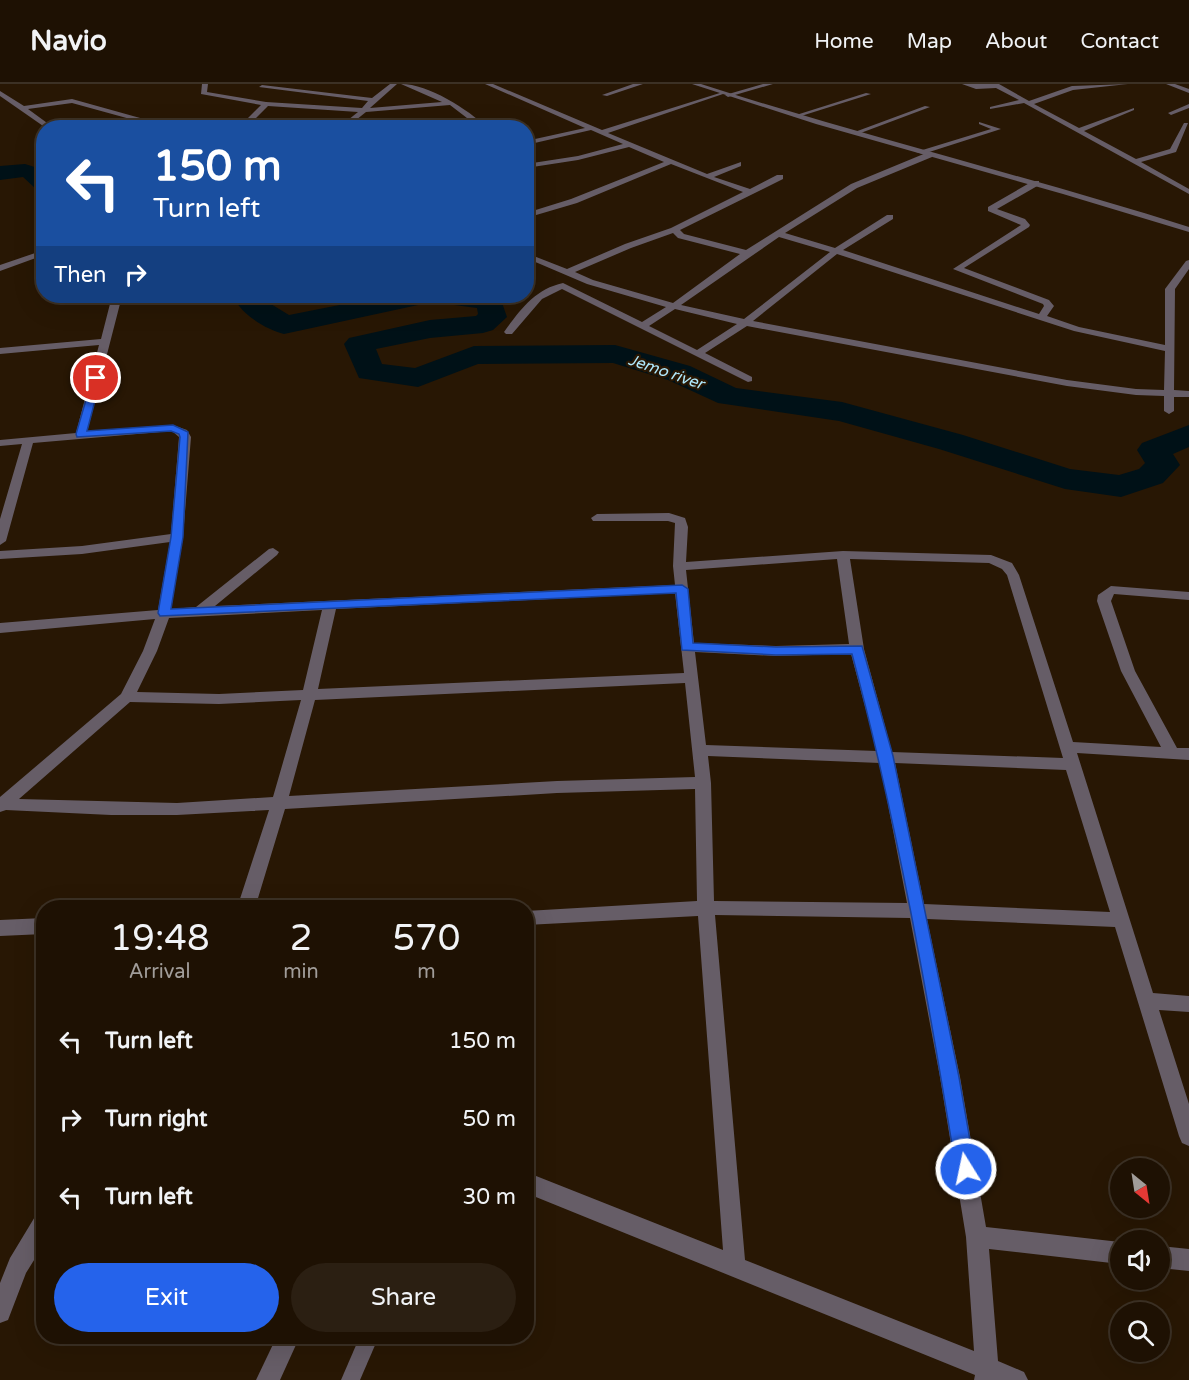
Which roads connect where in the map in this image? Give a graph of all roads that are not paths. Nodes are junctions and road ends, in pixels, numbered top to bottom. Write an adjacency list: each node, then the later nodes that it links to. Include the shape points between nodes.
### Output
1 (205, 84): 21 (street, via 203,93)
2 (394, 84): 18 (street)
3 (404, 84): 20 (street)
4 (488, 84): 37 (street)
5 (640, 84): 17 (street)
6 (695, 84): 15 (street)
7 (770, 84): 15 (street)
8 (965, 84): 11 (street)
9 (1125, 84): 19 (street, via 1072,88)
10 (1169, 84): 13 (street)
11 (996, 85): 19 (street)
12 (262, 87): 18 (street)
13 (1189, 91)
14 (0, 93): 24 (street)
15 (724, 94): 29 (street); 39 (street)
16 (867, 94): 29 (street)
17 (605, 95)
18 (373, 100): 27 (street)
19 (1027, 102): 25 (street); 38 (street)
20 (451, 103): 27 (street); 34 (street)
21 (266, 104): 27 (street); 32 (street)
22 (1189, 106): 28 (street)
23 (927, 107): 40 (street)
24 (25, 108): 30 (street); 31 (street, via 72,101)
25 (992, 108)
26 (1132, 109): 38 (street)
27 (364, 110): 33 (street)
28 (1171, 113)
29 (796, 116): 40 (street)
30 (41, 120)
31 (143, 120)
32 (249, 120)
33 (351, 120)
34 (474, 120)
35 (981, 123): 43 (street, via 998,129)
36 (1186, 124): 45 (street, via 1173,150)
37 (592, 128): 39 (street); 41 (street)
38 (1078, 131): 45 (street)
39 (603, 132): 42 (street)
40 (856, 134): 43 (street)
41 (534, 141)
42 (631, 144): 44 (street); 47 (street)
43 (924, 153): 50 (street); 57 (street, via 854,186)
44 (672, 161): 48 (street); 53 (street)
45 (1135, 162): 51 (street)
46 (738, 164): 48 (street)
47 (534, 165)
48 (708, 177): 52 (street)
49 (780, 177): 52 (street)
50 (1036, 183): 56 (street); 69 (street, via 991,209 1026,225 957,269 1046,302 1049,306)
51 (1188, 190)
52 (750, 192): 55 (street)
53 (534, 214)
54 (890, 217): 58 (street)
55 (674, 230): 59 (street, via 681,236); 64 (street)
56 (1189, 230)
57 (776, 233): 58 (street); 59 (street)
58 (836, 251): 69 (street); 70 (street)
59 (747, 253): 68 (street)
60 (36, 255): 63 (street)
61 (534, 258): 64 (street)
62 (1189, 263): 74 (street, via 1170,290)
63 (0, 268)
64 (568, 272): 68 (street)
65 (534, 301): 71 (street, via 559,286)
66 (115, 303): 73 (street)
67 (531, 303): 72 (street)
68 (674, 306): 70 (street); 71 (street)
69 (1041, 318): 74 (street)
70 (745, 323): 76 (street); 78 (street, via 1067,383 1136,392)
71 (642, 326): 76 (street)
72 (509, 332)
73 (107, 341): 75 (street); 81 (street)
74 (1172, 349): 78 (street)
75 (0, 351)
76 (699, 353): 77 (street)
77 (748, 379)
78 (1171, 392): 79 (street); 80 (street)
79 (1189, 394)
80 (1170, 411)
81 (81, 434): 82 (street); 85 (street, via 173,428 183,432)
82 (28, 442): 83 (street); 86 (street)
83 (0, 443)
84 (597, 518): 90 (street, via 676,518 682,527)
85 (177, 537): 88 (street, via 82,550); 95 (street)
86 (0, 541)
87 (273, 552): 94 (street)
88 (0, 555)
89 (843, 555): 90 (street); 98 (street); 105 (street, via 991,559 1007,566)
90 (680, 566): 91 (street)
91 (682, 589): 93 (street); 97 (street)
92 (1189, 596): 103 (street, via 1111,590 1104,601 1128,671)
93 (330, 604): 94 (street); 100 (street)
94 (200, 611): 95 (street)
95 (164, 613): 96 (street); 101 (street)
96 (0, 628)
97 (687, 647): 98 (street); 99 (street)
98 (857, 649): 106 (street)
99 (690, 678): 100 (street); 102 (street)
100 (310, 694): 101 (street, via 219,699); 108 (street)
101 (127, 697): 109 (street)
102 (699, 750): 106 (street); 107 (street)
103 (1172, 753): 104 (street); 105 (street)
104 (1189, 754)
105 (1070, 755): 106 (street); 114 (street)
106 (886, 756): 112 (street)
107 (703, 783): 108 (street); 111 (street)
108 (281, 802): 109 (street, via 177,809); 110 (street)
109 (1, 805)
110 (249, 900)
111 (706, 908): 112 (street); 113 (street); 126 (street)
112 (917, 911): 114 (street); 122 (street)
113 (534, 918)
114 (1121, 921): 117 (street)
115 (36, 926): 116 (street)
116 (0, 928)
117 (1148, 1001): 118 (street); 119 (street)
118 (1189, 1004)
119 (1189, 1136)
120 (534, 1185): 126 (street)
121 (36, 1236): 127 (street, via 18,1266)
122 (978, 1237): 123 (street); 130 (street)
123 (1110, 1252)
124 (1170, 1258): 125 (street)
125 (1189, 1260)
126 (735, 1266): 130 (street)
127 (0, 1312)
128 (285, 1344): 131 (street)
129 (366, 1344): 132 (lane)
130 (987, 1373): 133 (street)
131 (268, 1380)
132 (350, 1380)
133 (1016, 1380)

